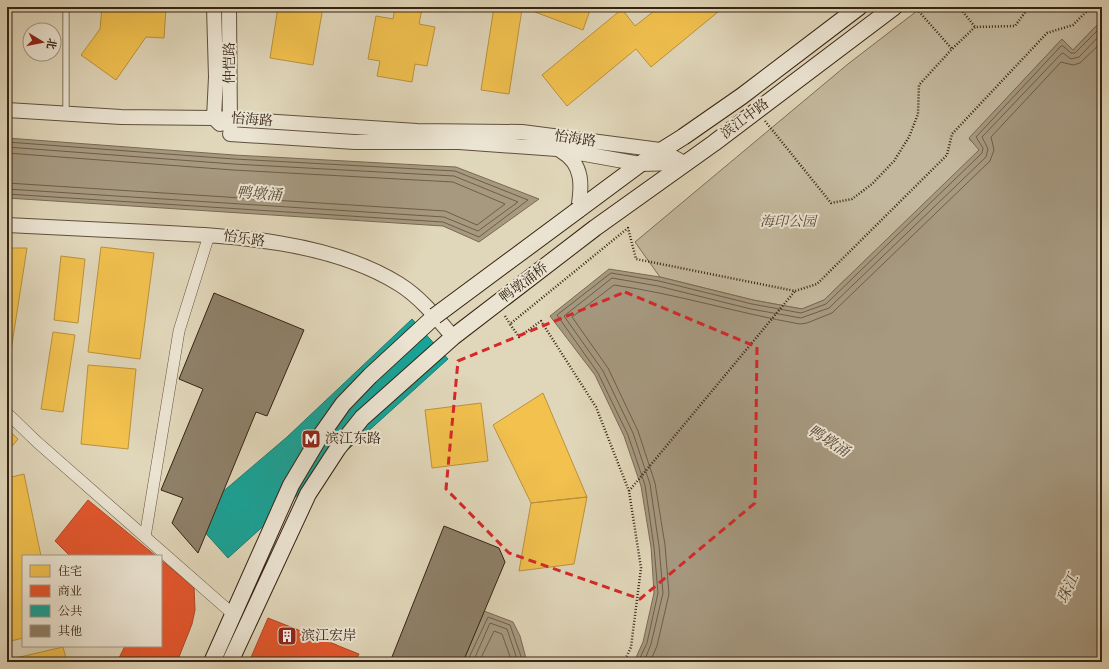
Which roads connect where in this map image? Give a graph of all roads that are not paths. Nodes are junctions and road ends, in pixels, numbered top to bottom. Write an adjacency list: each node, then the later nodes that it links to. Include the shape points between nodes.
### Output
1 (66, 7): 7 (lane)
2 (214, 7): 8 (street, 仲恺路)
3 (229, 7): 9 (street, 仲恺路)
4 (859, 7): 12 (main road, 滨江中路, via 742,96)
5 (894, 7): 13 (main road, 滨江中路)
6 (7, 110): 7 (street, 怡海路)
7 (66, 114): 8 (street, 怡海路)
8 (214, 118): 9 (street, 怡海路); 10 (street)
9 (230, 119): 10 (street, 仲恺路); 12 (street, 怡海路, via 417,132 522,132)
10 (230, 134): 11 (street, 怡海路, via 355,142 459,142)
11 (557, 149): 14 (street, 怡海路); 15 (street, via 575,163 581,176 582,191)
12 (660, 150): 13 (street, 怡海路); 14 (main road, 滨江中路)
13 (684, 163): 14 (street, 怡海路); 17 (main road, 滨江中路)
14 (640, 164): 15 (main road, 滨江中路)
15 (578, 210): 19 (main road, 鸭墩涌桥, bridge)
16 (7, 225): 18 (street, 怡乐路)
17 (595, 228): 20 (main road, 鸭墩涌桥)
18 (209, 235): 19 (street, 怡乐路, via 317,250 362,264 399,284 419,299); 22 (street, via 179,331)
19 (435, 316): 20 (street, 怡乐路); 23 (main road, via 359,387 343,404 319,438 291,485)
20 (453, 337): 25 (main road, via 362,418 338,448 308,494)
21 (7, 412): 22 (street)
22 (145, 537): 23 (street)
23 (234, 615): 24 (main road)
24 (212, 662)
25 (230, 662)

